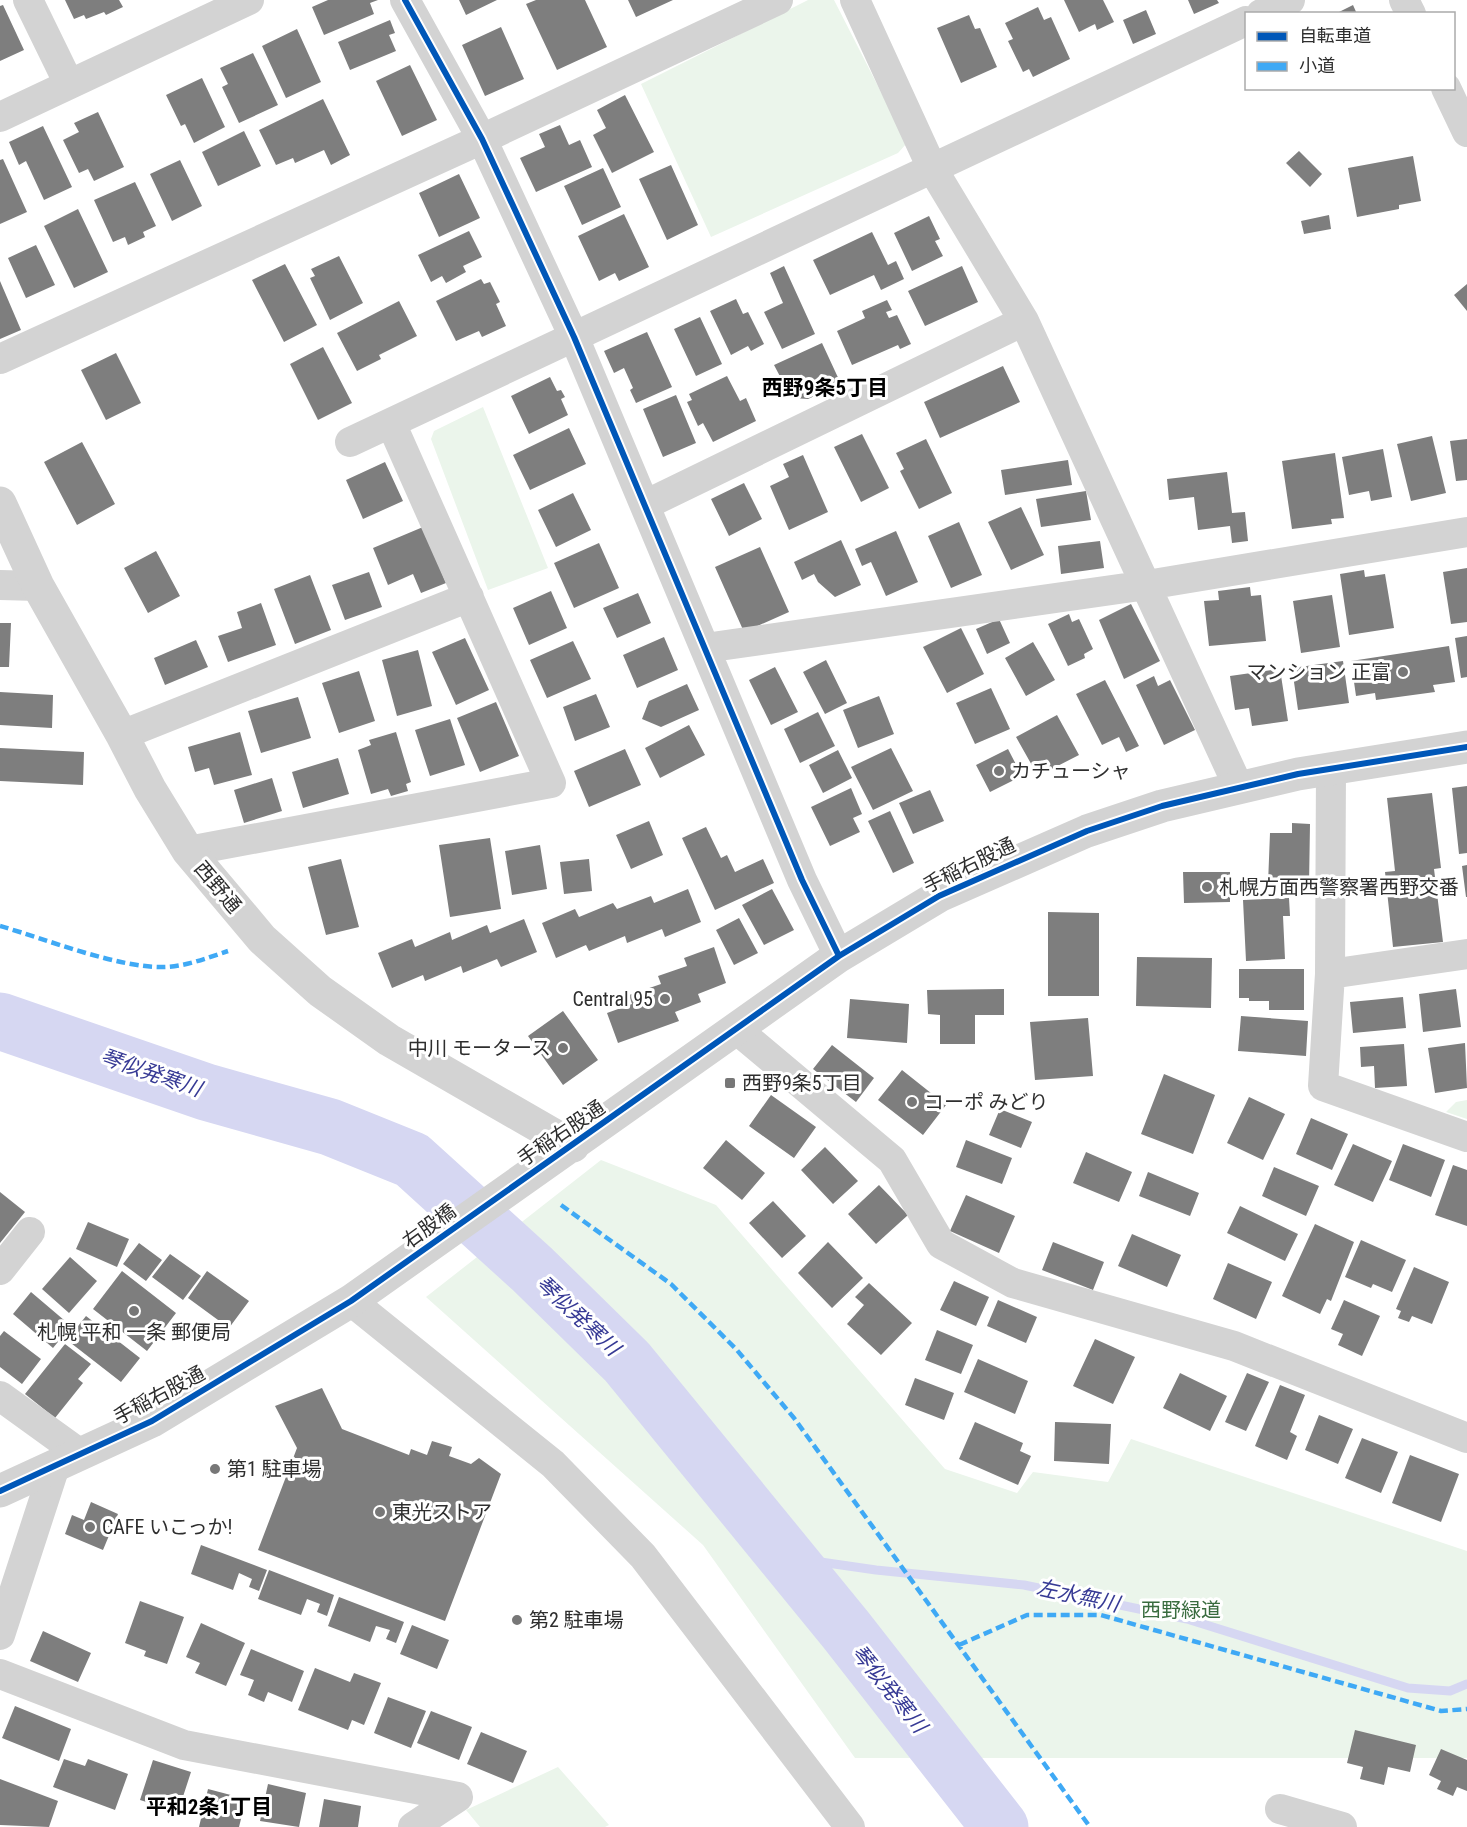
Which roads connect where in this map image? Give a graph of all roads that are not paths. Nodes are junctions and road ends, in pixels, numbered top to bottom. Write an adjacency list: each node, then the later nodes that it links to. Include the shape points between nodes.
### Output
1 (28, 0): 10 (street)
2 (249, 0): 7 (street)
3 (405, 0): 14 (street)
4 (778, 0): 14 (street)
5 (855, 0): 15 (street)
6 (1290, 0): 8 (street)
7 (208, 9): 10 (street)
8 (1266, 12)
9 (1245, 21): 15 (street)
10 (69, 84): 12 (street)
11 (1447, 90): 13 (street)
12 (0, 117)
13 (1467, 132)
14 (482, 139): 17 (street); 18 (street)
15 (932, 168): 16 (street); 17 (street)
16 (1024, 321): 22 (street); 25 (street)
17 (574, 337): 19 (street); 22 (street)
18 (0, 359)
19 (391, 423): 20 (street); 27 (street)
20 (350, 442)
21 (0, 503): 26 (street, 西野通)
22 (645, 505): 28 (street)
23 (1467, 532): 25 (street)
24 (0, 585): 26 (street)
25 (1147, 585): 28 (street); 32 (street)
26 (38, 586): 29 (street, 西野通)
27 (469, 597): 29 (street); 33 (street, via 551,783)
28 (705, 648): 35 (street, via 802,880)
29 (123, 735): 33 (street, 西野通)
30 (1467, 747): 31 (street, 手稲右股通)
31 (1331, 768): 32 (street, 手稲右股通); 36 (street)
32 (1238, 786): 35 (street, 手稲右股通, via 1087,831 1016,860 939,896)
33 (188, 851): 39 (street, 西野通, via 262,939 320,991 389,1040)
34 (1467, 954): 36 (street)
35 (839, 956): 37 (street, 手稲右股通)
36 (1330, 974): 38 (street, via 1323,1086)
37 (736, 1029): 39 (street, 手稲右股通); 46 (street, via 892,1160 941,1244 1013,1283 1234,1346)
38 (1467, 1137)
39 (573, 1146): 40 (street, 手稲右股通)
40 (490, 1202): 43 (street, 右股橋)
41 (30, 1232): 42 (street)
42 (0, 1270)
43 (387, 1276): 44 (street, 手稲右股通)
44 (351, 1301): 47 (street, 手稲右股通, via 152,1421); 53 (street, via 553,1464 642,1556)
45 (0, 1396): 47 (street)
46 (1467, 1438)
47 (67, 1459): 48 (street, 手稲右股通); 49 (street)
48 (0, 1491)
49 (0, 1635)
50 (0, 1674): 52 (street, via 184,1745 458,1797)
51 (1280, 1809): 54 (street)
52 (413, 1827)
53 (850, 1827)
54 (1342, 1827)

